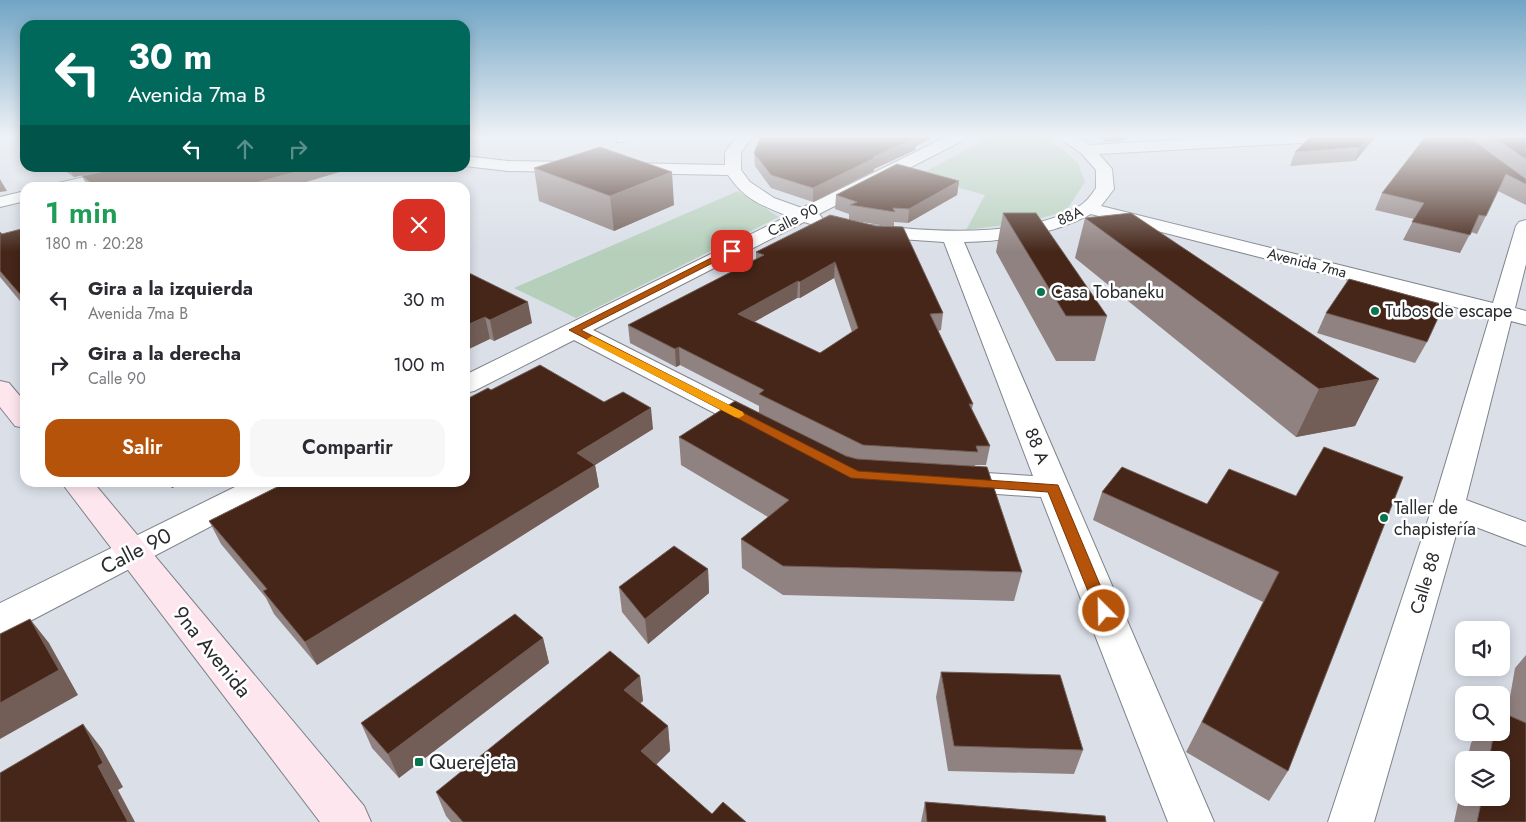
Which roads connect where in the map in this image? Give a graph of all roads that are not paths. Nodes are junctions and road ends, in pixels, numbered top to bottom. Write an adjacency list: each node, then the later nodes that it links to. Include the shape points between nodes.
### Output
1 (115, 174): 5 (street)
2 (736, 174): 9 (street, via 744,186 768,202)
3 (885, 174): 9 (street, Calle 90)
4 (1104, 174): 8 (street, 88A, via 1105,189)
5 (84, 182)
6 (20, 197): 7 (street)
7 (0, 202)
8 (1088, 208): 13 (street, 88A, via 1056,223 1009,233); 14 (street, Avenida 7ma)
9 (802, 216): 10 (street); 15 (street, Calle 90)
10 (828, 223)
11 (1526, 226): 14 (street, Calle 88)
12 (855, 229): 13 (street, 88A)
13 (952, 237): 23 (street, 88 A)
14 (1514, 315): 24 (street, Calle 88)
15 (574, 330): 16 (street, Calle 90); 19 (street)
16 (470, 382)
17 (0, 389): 18 (main road)
18 (20, 414)
19 (785, 438)
20 (934, 480): 23 (street)
21 (80, 487): 26 (main road, 9na Avenida)
22 (262, 487): 26 (street, Calle 90)
23 (1053, 488): 29 (street, 88 A)
24 (1449, 505): 25 (street); 30 (street, Calle 88)
25 (1526, 534)
26 (133, 553): 27 (street, Calle 90); 28 (main road, 9na Avenida)
27 (0, 620)
28 (348, 822)
29 (1191, 822)
30 (1351, 822)

